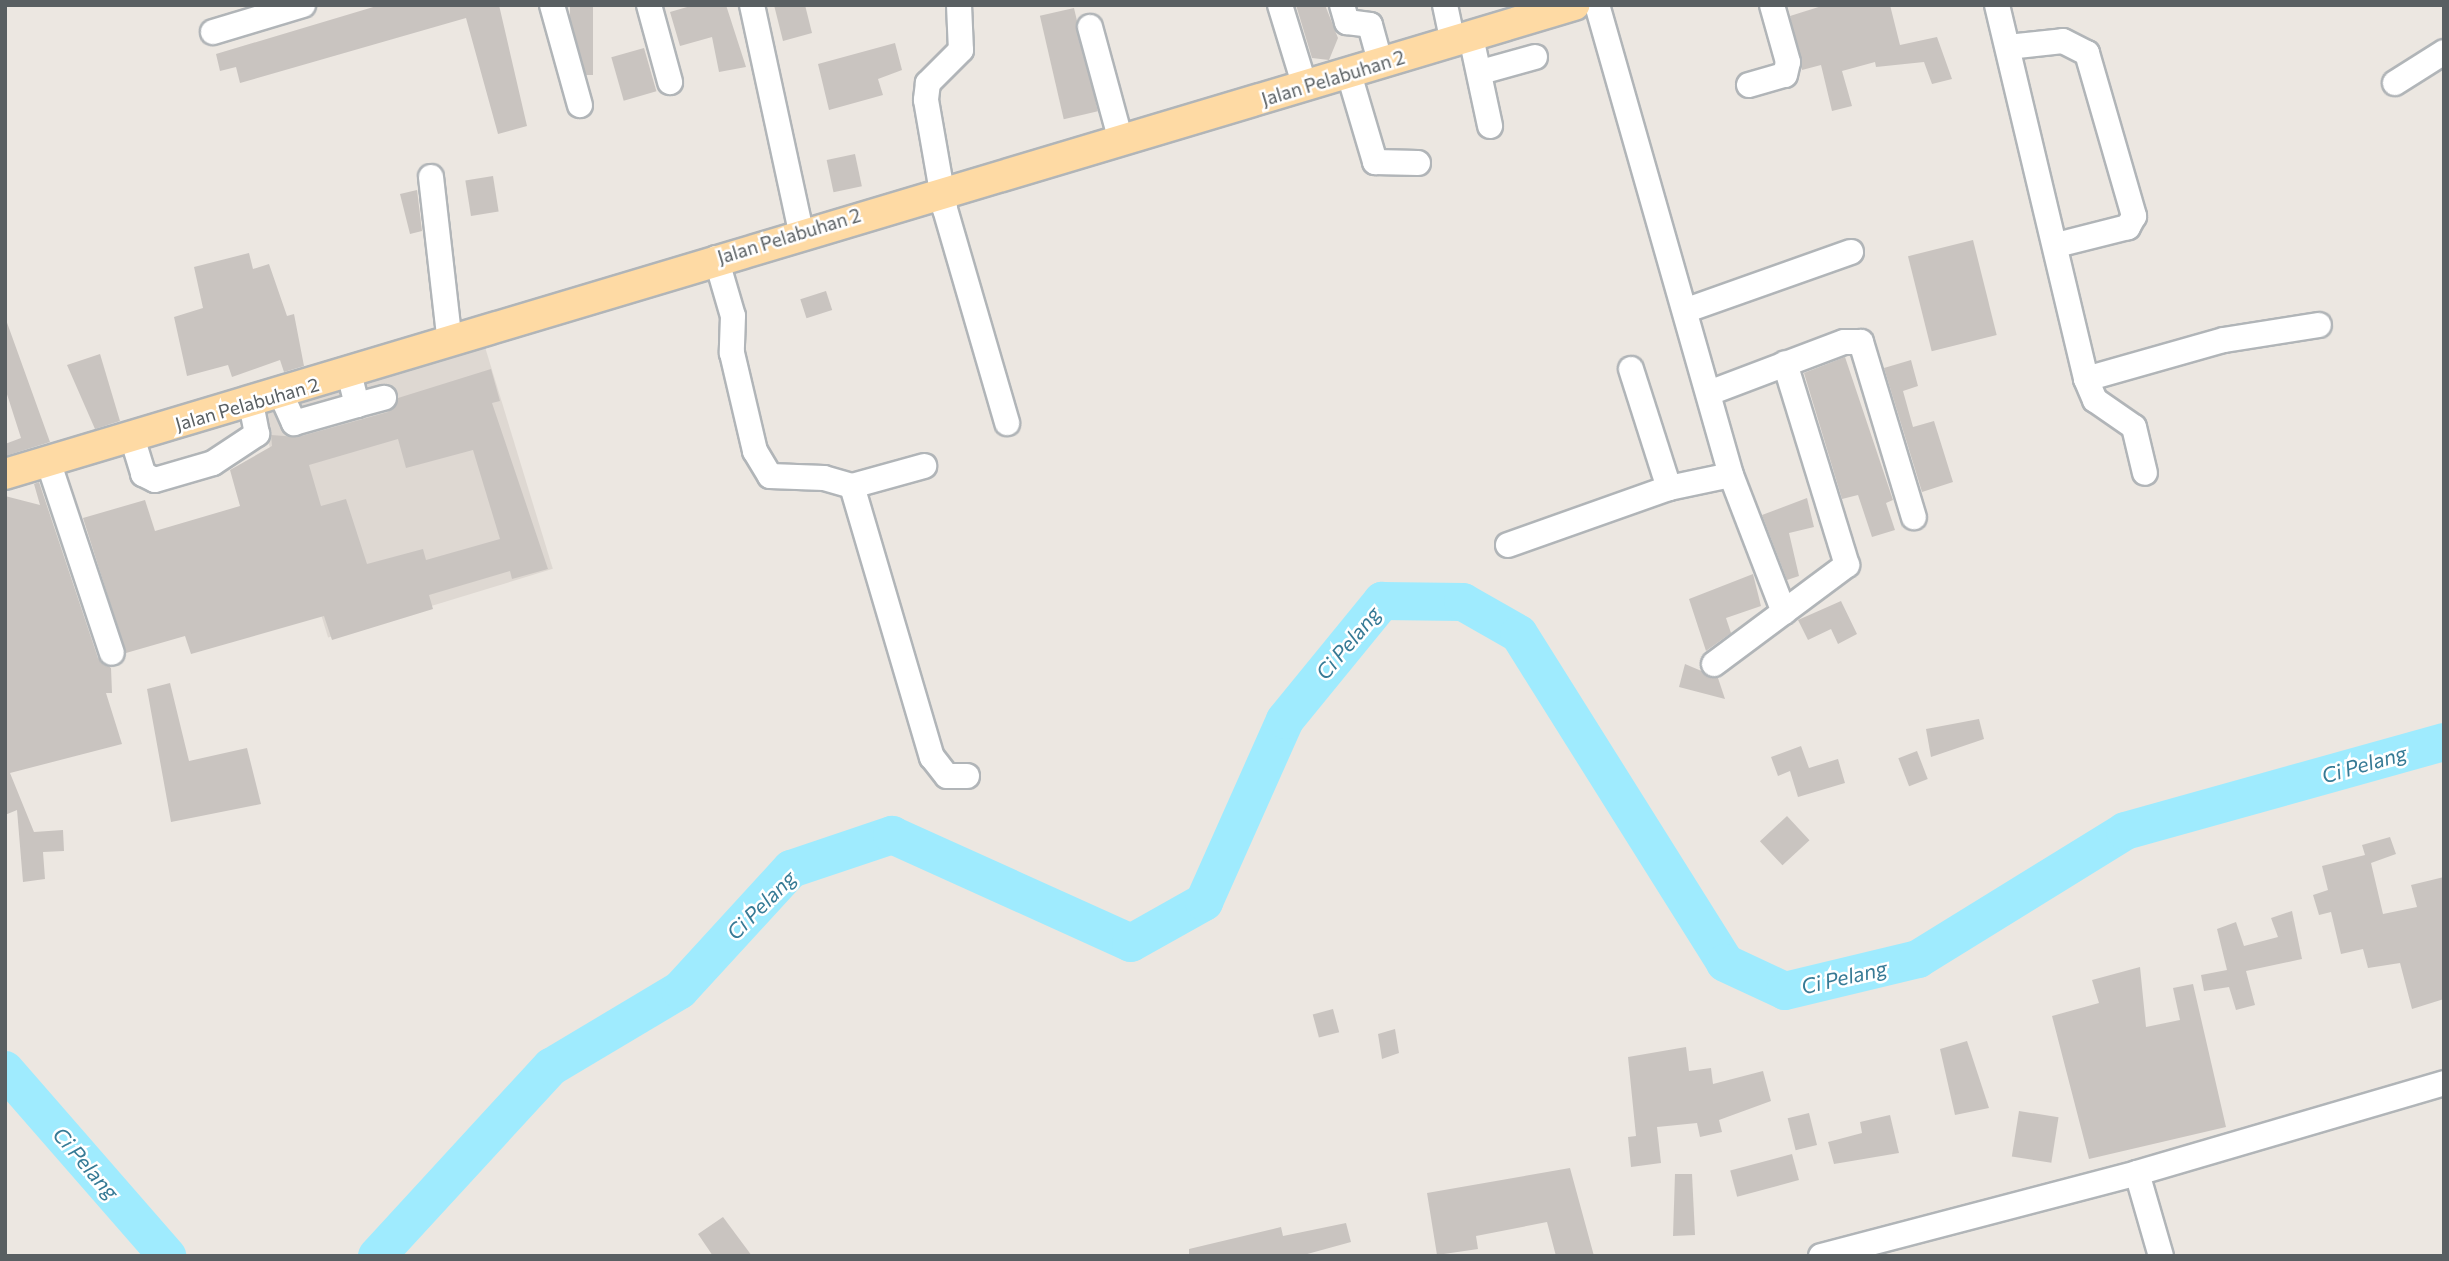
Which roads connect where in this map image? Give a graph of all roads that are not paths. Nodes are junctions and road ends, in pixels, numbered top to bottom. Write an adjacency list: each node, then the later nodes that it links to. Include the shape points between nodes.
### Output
1 (303, 5): 14 (street)
2 (552, 5): 26 (street)
3 (649, 5): 22 (street)
4 (752, 5): 32 (street)
5 (959, 5): 31 (street, via 961,50 926,91)
6 (1280, 5): 25 (street)
7 (1342, 5): 19 (street, via 1347,22 1370,25)
8 (1445, 5): 15 (street)
9 (1574, 5): 15 (main road, Jalan Pelabuhan 2)
10 (1597, 5): 36 (street)
11 (1772, 5): 24 (street, via 1788,62 1785,75)
12 (1997, 5): 16 (street)
13 (1090, 27): 28 (street)
14 (213, 32)
15 (1462, 40): 19 (main road, Jalan Pelabuhan 2); 20 (street)
16 (2008, 47): 33 (street); 33 (street, via 2063,41 2087,53 2134,216 2128,227)
17 (2444, 52): 23 (street)
18 (1535, 57): 20 (street)
19 (1381, 65): 21 (main road, Jalan Pelabuhan 2)
20 (1481, 72): 27 (street, via 1477,79)
21 (1349, 74): 25 (main road, Jalan Pelabuhan 2); 29 (street, via 1375,162)
22 (670, 82)
23 (2395, 83)
24 (1749, 85)
25 (1305, 87): 28 (main road, Jalan Pelabuhan 2)
26 (580, 105)
27 (1490, 125)
28 (1121, 141): 31 (main road, Jalan Pelabuhan 2)
29 (1418, 163)
30 (431, 177): 38 (street)
31 (942, 191): 32 (main road, Jalan Pelabuhan 2); 48 (street)
32 (800, 232): 35 (main road, Jalan Pelabuhan 2)
33 (2057, 245): 42 (street)
34 (1851, 252): 36 (street)
35 (716, 258): 38 (main road, Jalan Pelabuhan 2); 55 (street, via 733,316 732,352 760,462 771,476 784,481 824,478)
36 (1687, 310): 43 (street)
37 (2319, 325): 42 (street, via 2224,340)
38 (450, 343): 41 (main road, Jalan Pelabuhan 2)
39 (1785, 363): 43 (street); 57 (street, via 1861,342); 59 (street, via 1848,558 1837,578)
40 (1631, 369): 56 (street)
41 (349, 374): 44 (main road, Jalan Pelabuhan 2); 47 (street)
42 (2086, 379): 52 (street, via 2095,400 2134,427)
43 (1709, 393): 54 (street)
44 (281, 394): 46 (main road, Jalan Pelabuhan 2); 47 (street, via 294,423)
45 (384, 398): 47 (street)
46 (251, 403): 49 (main road, Jalan Pelabuhan 2); 49 (street, via 257,434 214,463 155,480 143,474)
47 (357, 405)
48 (1007, 423)
49 (132, 437): 50 (main road, Jalan Pelabuhan 2)
50 (48, 461): 53 (main road, Jalan Pelabuhan 2); 60 (street)
51 (924, 466): 55 (street)
52 (2145, 473)
53 (5, 474)
54 (1731, 475): 56 (street); 59 (street)
55 (852, 486): 62 (street, via 932,757 947,776)
56 (1670, 488): 58 (street)
57 (1914, 517)
58 (1508, 545)
59 (1784, 612): 61 (street)
60 (111, 653)
61 (1714, 664)
62 (967, 776)
63 (2444, 1083): 64 (street)
64 (2137, 1173): 65 (street); 66 (street)
65 (1821, 1256)
66 (2161, 1256)

